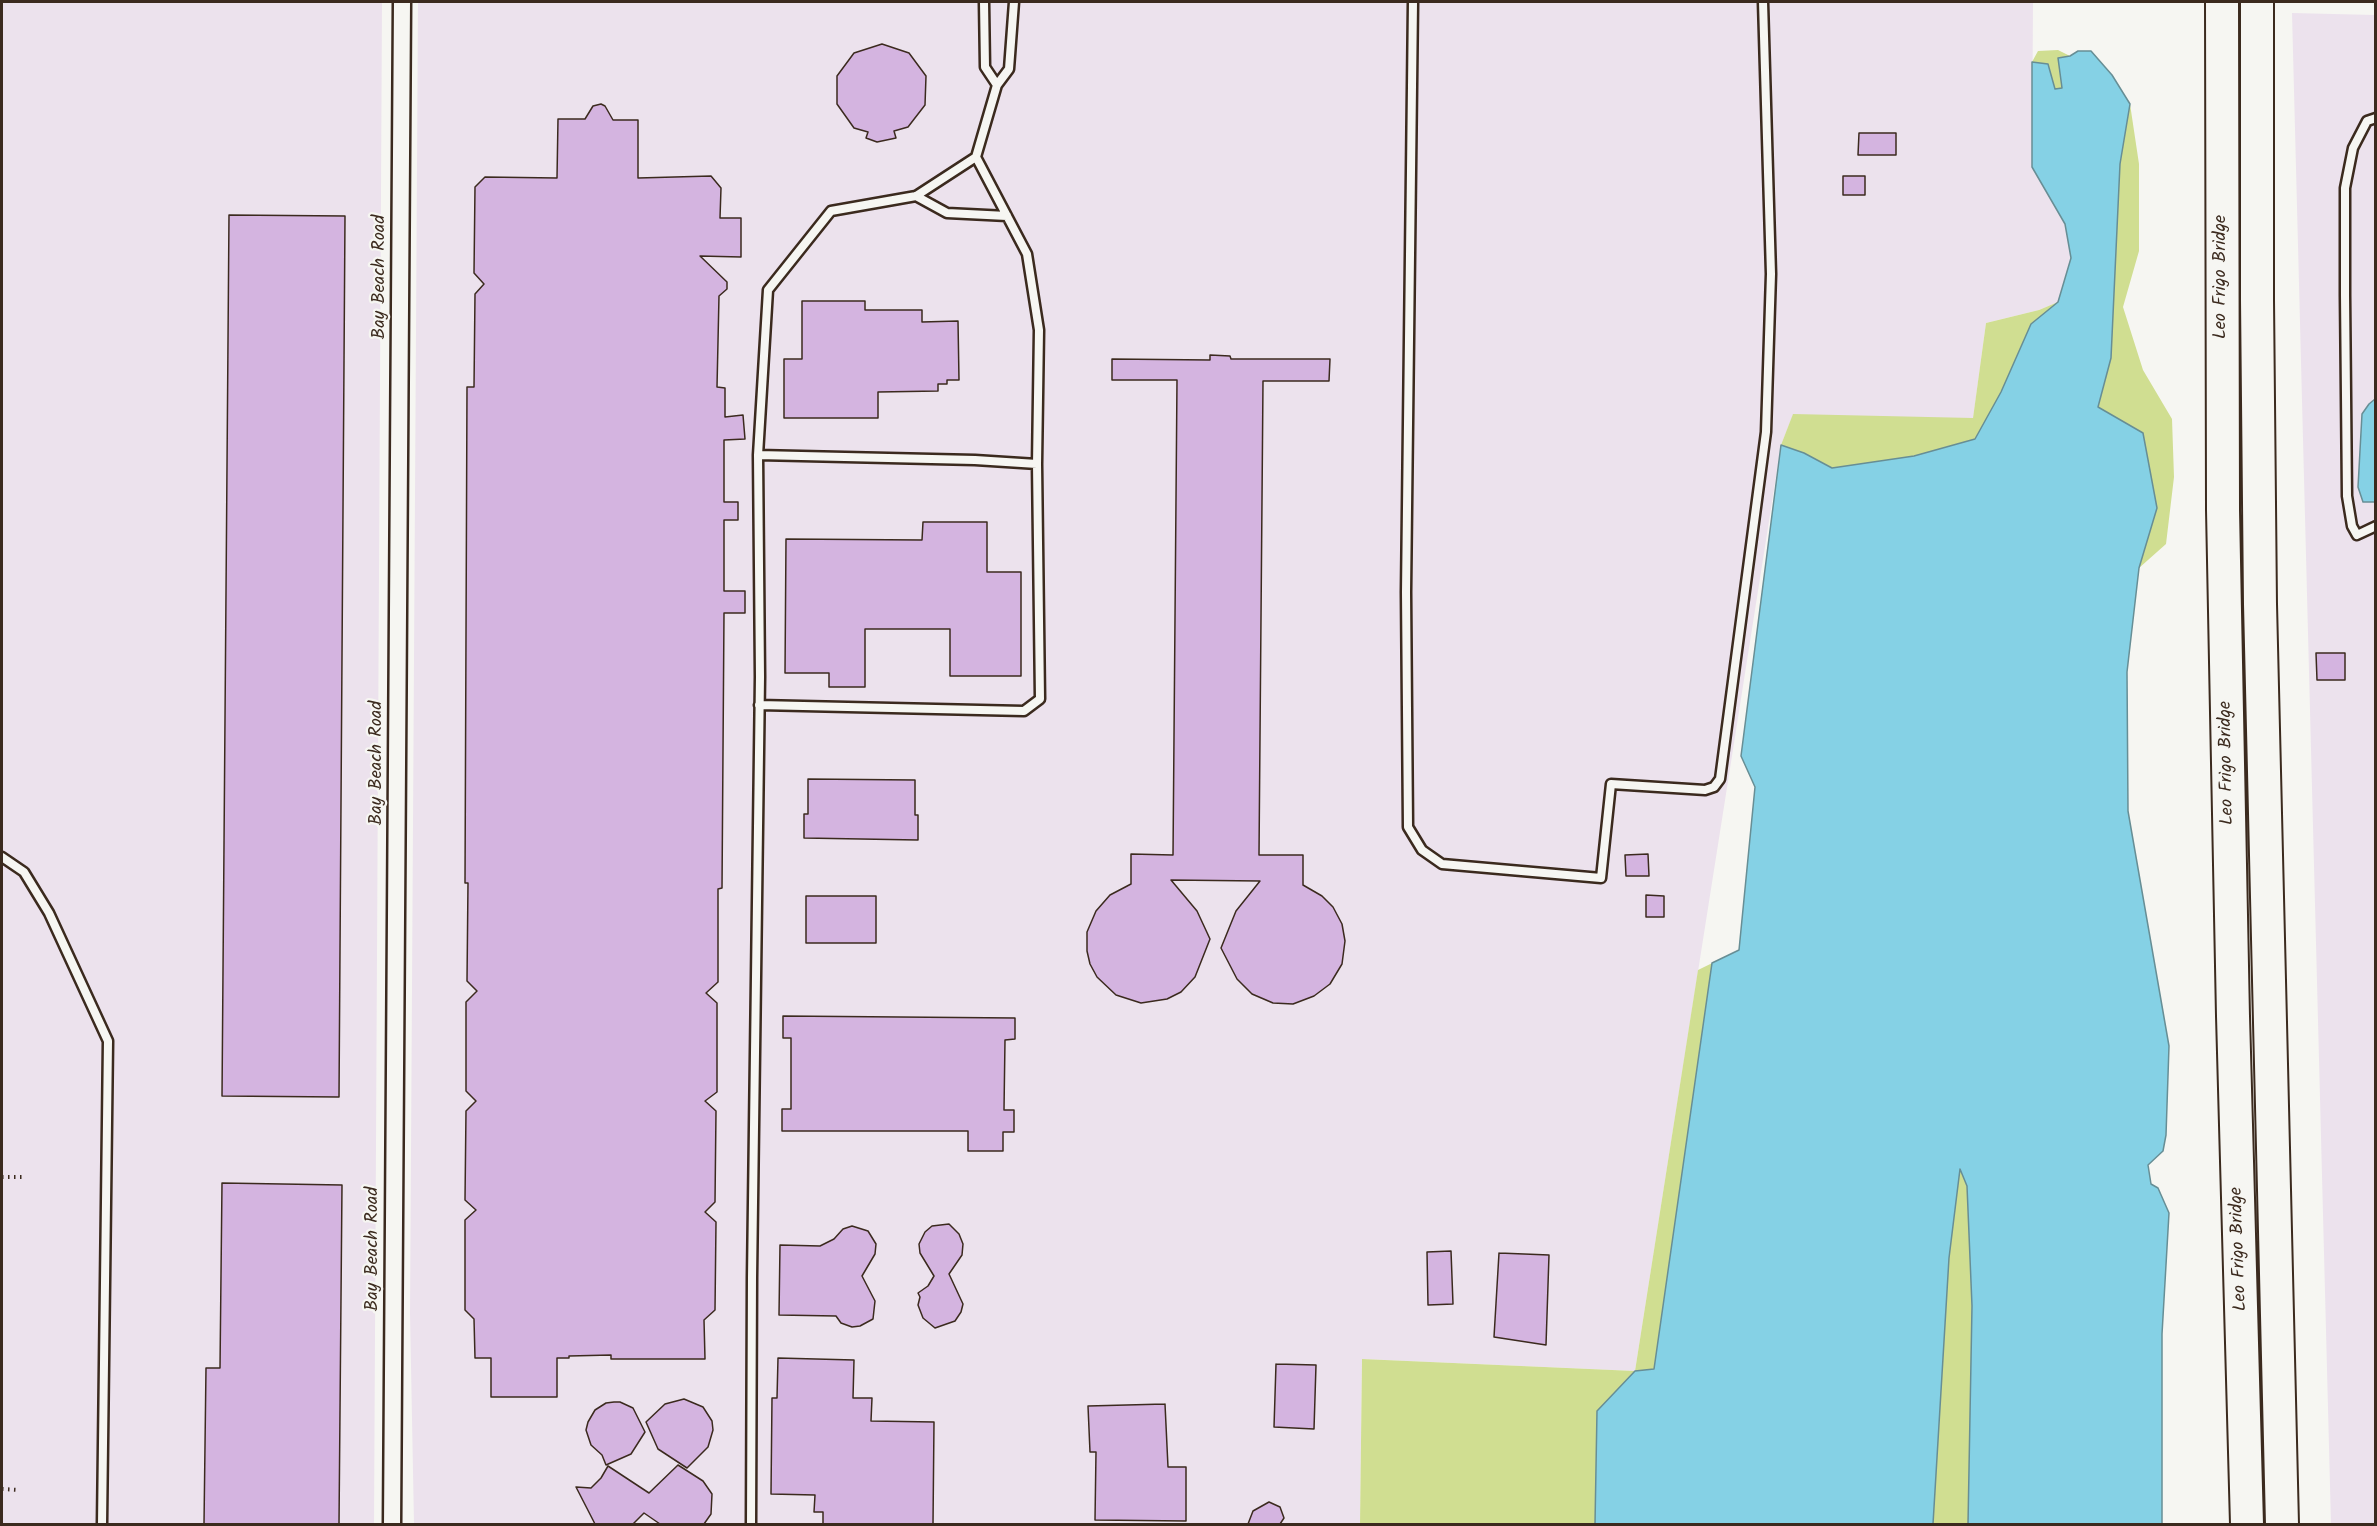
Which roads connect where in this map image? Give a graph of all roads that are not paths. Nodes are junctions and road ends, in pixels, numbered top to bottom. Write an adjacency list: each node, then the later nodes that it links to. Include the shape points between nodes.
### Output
1 (402, 2): 19 (street, Bay Beach Road)
2 (984, 2): 8 (lane, via 985,67)
3 (1014, 2): 8 (lane, via 1009,69)
4 (1413, 2): 5 (lane, via 1406,592 1408,826 1422,850 1442,864 1601,878 1611,784 1705,790 1720,779 1766,432 1771,274)
5 (1763, 2)
6 (2222, 2): 21 (highway, Leo Frigo Bridge, via 2223,510)
7 (2257, 2): 22 (highway, via 2259,569)
8 (997, 85): 10 (lane)
9 (2376, 118): 15 (lane, via 2367,121 2353,148 2345,188 2347,496 2357,535)
10 (976, 158): 11 (lane); 12 (lane)
11 (916, 196): 12 (lane, via 946,213); 13 (lane, via 831,211 768,290)
12 (1007, 216): 14 (lane, via 1027,254 1039,330)
13 (758, 455): 14 (lane); 16 (lane)
14 (1036, 464): 16 (lane, via 1040,699 1024,711)
15 (2376, 526)
16 (759, 705): 20 (lane)
17 (2, 857): 18 (lane, via 24,872 49,913 108,1041)
18 (102, 1524)
19 (392, 1524)
20 (751, 1524)
21 (2247, 1524)
22 (2282, 1524)

